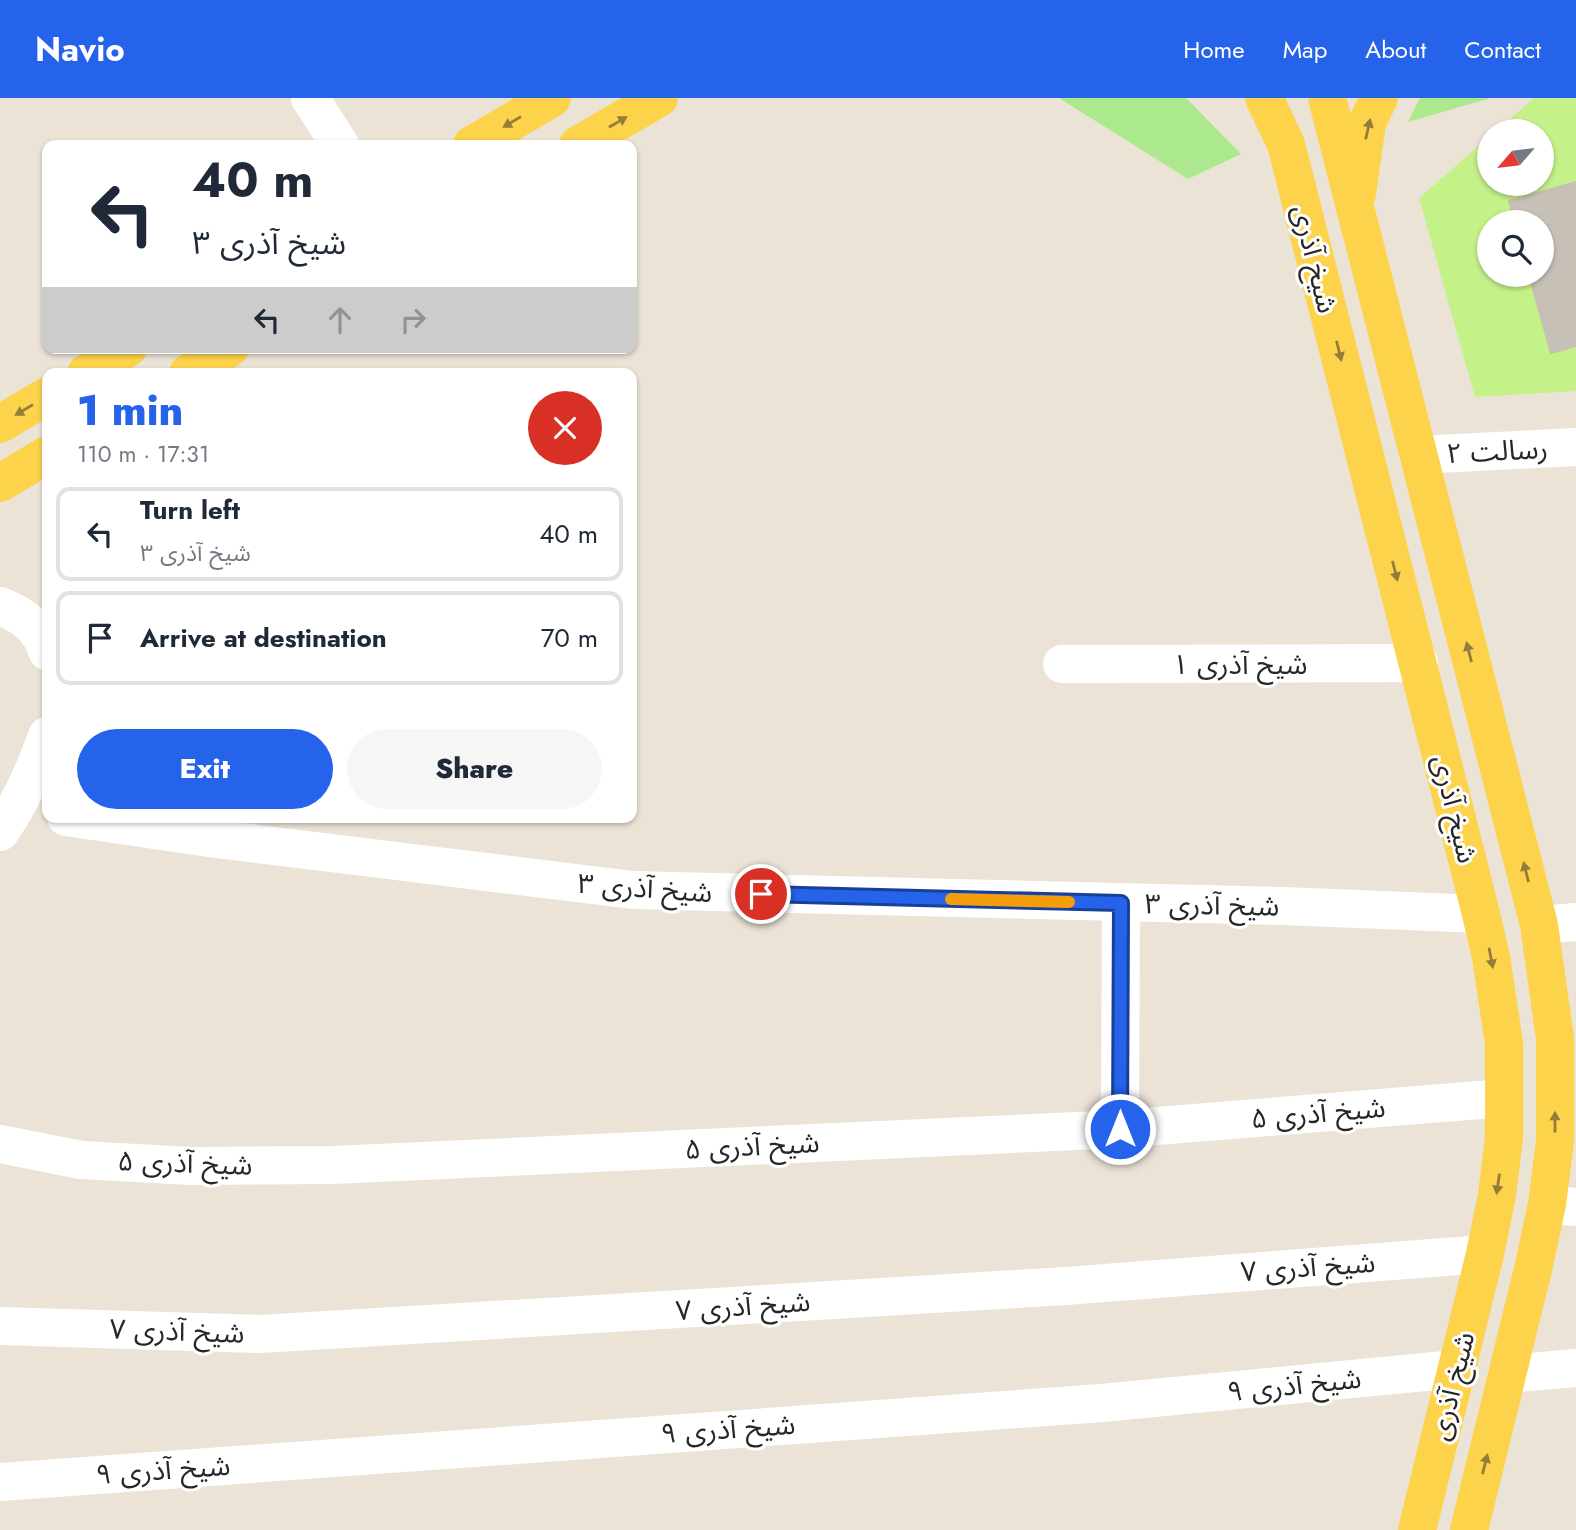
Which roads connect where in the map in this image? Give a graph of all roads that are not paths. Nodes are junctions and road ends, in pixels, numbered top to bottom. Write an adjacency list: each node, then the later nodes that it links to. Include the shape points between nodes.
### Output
1 (310, 98): 8 (street)
2 (552, 98): 9 (main road, one-way to 9)
3 (659, 98): 10 (main road, one-way to 3)
4 (1243, 98): 11 (main road)
5 (1264, 98): 11 (main road, شیخ آذری)
6 (1327, 98): 12 (main road, شیخ آذری)
7 (1379, 98): 12 (main road, one-way to 7, via 1367,123)
8 (337, 140)
9 (481, 140)
10 (587, 140)
11 (1286, 144): 25 (main road, شیخ آذری, one-way to 25)
12 (1355, 210): 20 (main road, شیخ آذری)
13 (118, 354): 15 (main road)
14 (220, 354): 16 (main road)
15 (94, 368)
16 (196, 368)
17 (42, 399): 18 (main road, one-way to 18)
18 (0, 424)
19 (1576, 447): 20 (street, رسالت ۲)
20 (1418, 454): 32 (main road, شیخ آذری, one-way to 20)
21 (42, 458): 22 (main road)
22 (0, 483)
23 (0, 606): 24 (street, via 24,617)
24 (42, 636)
25 (1419, 663): 26 (street, شیخ آذری ۱); 31 (main road, شیخ آذری)
26 (1062, 664)
27 (42, 751): 28 (street)
28 (21, 819)
29 (107, 823): 30 (street, شیخ آذری ۳, via 634,890)
30 (1121, 903): 31 (street, شیخ آذری ۳); 35 (street)
31 (1480, 914): 32 (main road); 34 (main road, شیخ آذری, one-way to 34, via 1504,1042)
32 (1558, 924): 33 (main road, شیخ آذری, via 1555,1039)
33 (1566, 1082): 37 (main road, شیخ آذری, one-way to 33, via 1555,1141)
34 (1504, 1098): 35 (street, شیخ آذری ۵); 38 (main road, شیخ آذری, one-way to 38, via 1503,1149)
35 (1120, 1129): 36 (street, شیخ آذری ۵, via 333,1165 95,1161)
36 (0, 1144)
37 (1561, 1205): 42 (main road, شیخ آذری)
38 (1485, 1254): 39 (street, شیخ آذری ۷, via 1066,1286 260,1334); 41 (main road, شیخ آذری)
39 (0, 1326)
40 (1576, 1368): 42 (street)
41 (1456, 1369): 43 (street, شیخ آذری ۹, via 1102,1403); 44 (main road, شیخ آذری)
42 (1507, 1374): 45 (main road, شیخ آذری, one-way to 42)
43 (0, 1482)
44 (1417, 1530)
45 (1469, 1530)

